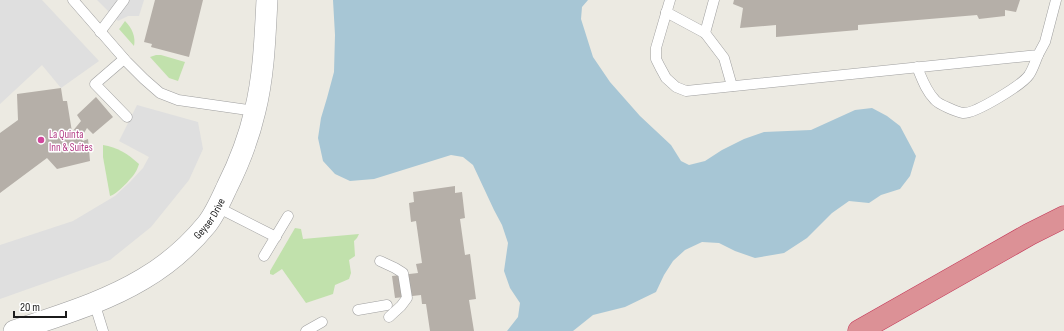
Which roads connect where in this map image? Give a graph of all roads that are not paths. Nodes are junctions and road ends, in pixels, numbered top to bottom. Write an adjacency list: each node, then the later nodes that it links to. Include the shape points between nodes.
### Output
1 (73, 0): 8 (lane)
2 (124, 0): 8 (lane)
3 (267, 0): 14 (street, Geyser Drive, via 264,47)
4 (670, 0): 7 (lane)
5 (714, 0): 9 (lane)
6 (1056, 0): 10 (lane, via 1045,42)
7 (666, 12): 9 (lane); 13 (lane, via 656,48 656,59 666,78 676,87 686,91)
8 (100, 32): 11 (lane)
9 (705, 33): 13 (lane, via 724,58)
10 (1038, 55): 12 (lane); 12 (lane, via 1029,75 1018,86 976,110 963,113 935,101 926,89)
11 (124, 59): 14 (lane, via 160,92 178,100); 15 (lane, via 96,84)
12 (917, 67): 13 (lane)
13 (732, 86)
14 (255, 111): 16 (street, Geyser Drive, via 234,174)
15 (127, 117)
16 (217, 207): 19 (lane); 22 (street, Geyser Drive, via 207,224 166,264 142,280)
17 (288, 216): 19 (lane)
18 (1061, 217): 30 (highway)
19 (276, 237): 20 (lane)
20 (264, 256)
21 (380, 261): 25 (lane, via 404,273 407,298)
22 (94, 302): 27 (street, Geyser Drive); 28 (lane)
23 (387, 305): 24 (lane)
24 (358, 310)
25 (389, 317)
26 (322, 322): 29 (lane)
27 (14, 331)
28 (103, 331)
29 (306, 331)
30 (859, 331)

